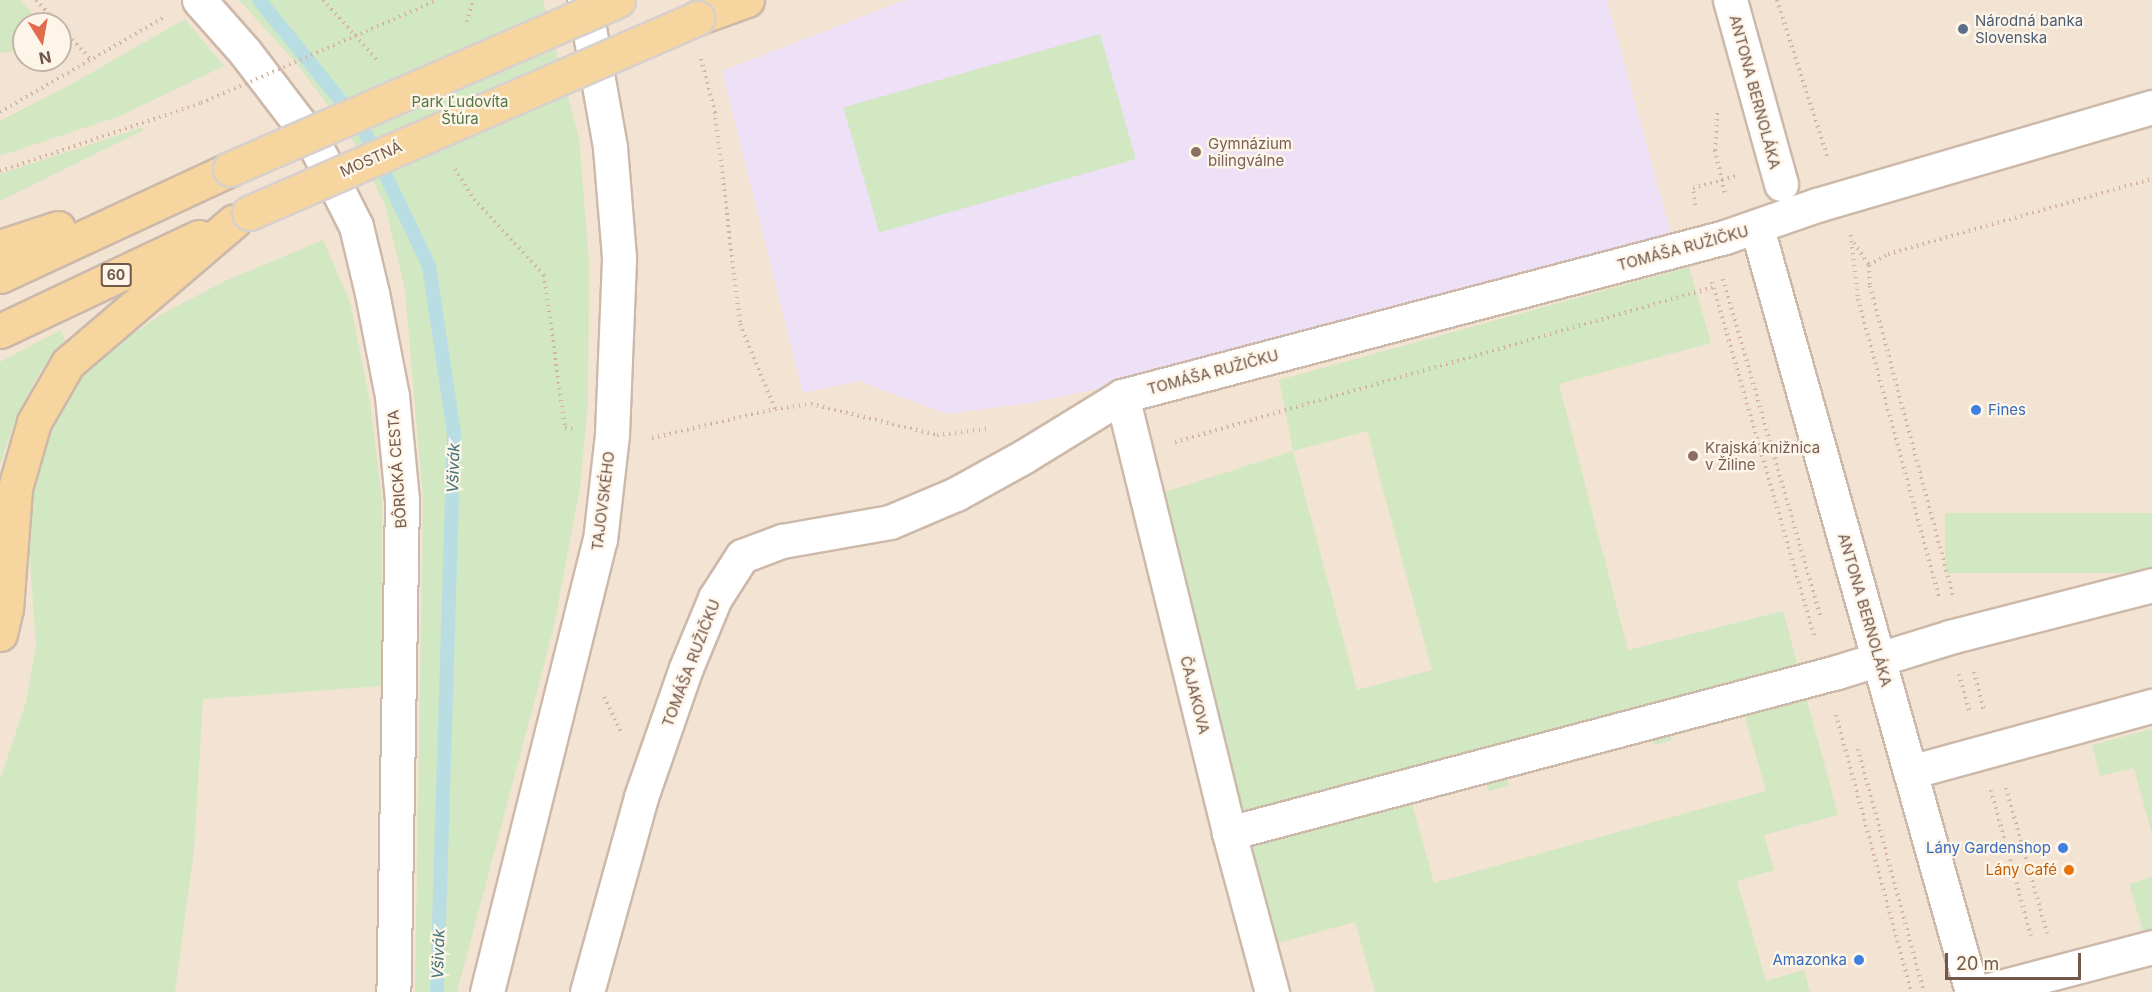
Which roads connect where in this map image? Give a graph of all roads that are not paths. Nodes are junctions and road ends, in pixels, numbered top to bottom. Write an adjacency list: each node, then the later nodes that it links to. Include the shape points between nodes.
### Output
1 (199, 0): 22 (street, BÔRICKÁ CESTA, via 245,52 313,141 356,226 375,305 392,396 402,499)
2 (584, 0): 23 (street, TAJOVSKÉHO, via 610,147 619,257 612,434 600,540)
3 (618, 0): 8 (main road, bridge)
4 (747, 0): 9 (main road, MOSTNÁ / 60, bridge, via 697,18)
5 (1730, 0): 7 (street, ANTONA BERNOLÁKA)
6 (2152, 107): 10 (street, TOMÁŠA RUŽIČKU, via 1828,202)
7 (1778, 175)
8 (197, 182): 11 (main road); 12 (main road)
9 (242, 217): 13 (main road, MOSTNÁ / 60); 16 (main road, via 68,363 33,422 15,488 6,609)
10 (1757, 228): 14 (street, TOMÁŠA RUŽIČKU); 17 (street, ANTONA BERNOLÁKA)
11 (0, 247)
12 (0, 276)
13 (0, 331)
14 (1122, 396): 20 (street, ČAJAKOVA); 24 (street, TOMÁŠA RUŽIČKU, via 956,494 890,522 782,541 742,556 715,598 686,668 641,797)
15 (2152, 585): 17 (street)
16 (0, 634)
17 (1878, 657): 19 (street, ANTONA BERNOLÁKA); 20 (street, via 1826,675)
18 (2152, 706): 19 (street)
19 (1910, 772): 26 (street, ANTONA BERNOLÁKA)
20 (1229, 833): 25 (street, ČAJAKOVA)
21 (2152, 947): 27 (street)
22 (393, 992)
23 (487, 992)
24 (587, 992)
25 (1272, 992)
26 (1972, 992)
27 (1981, 992)

